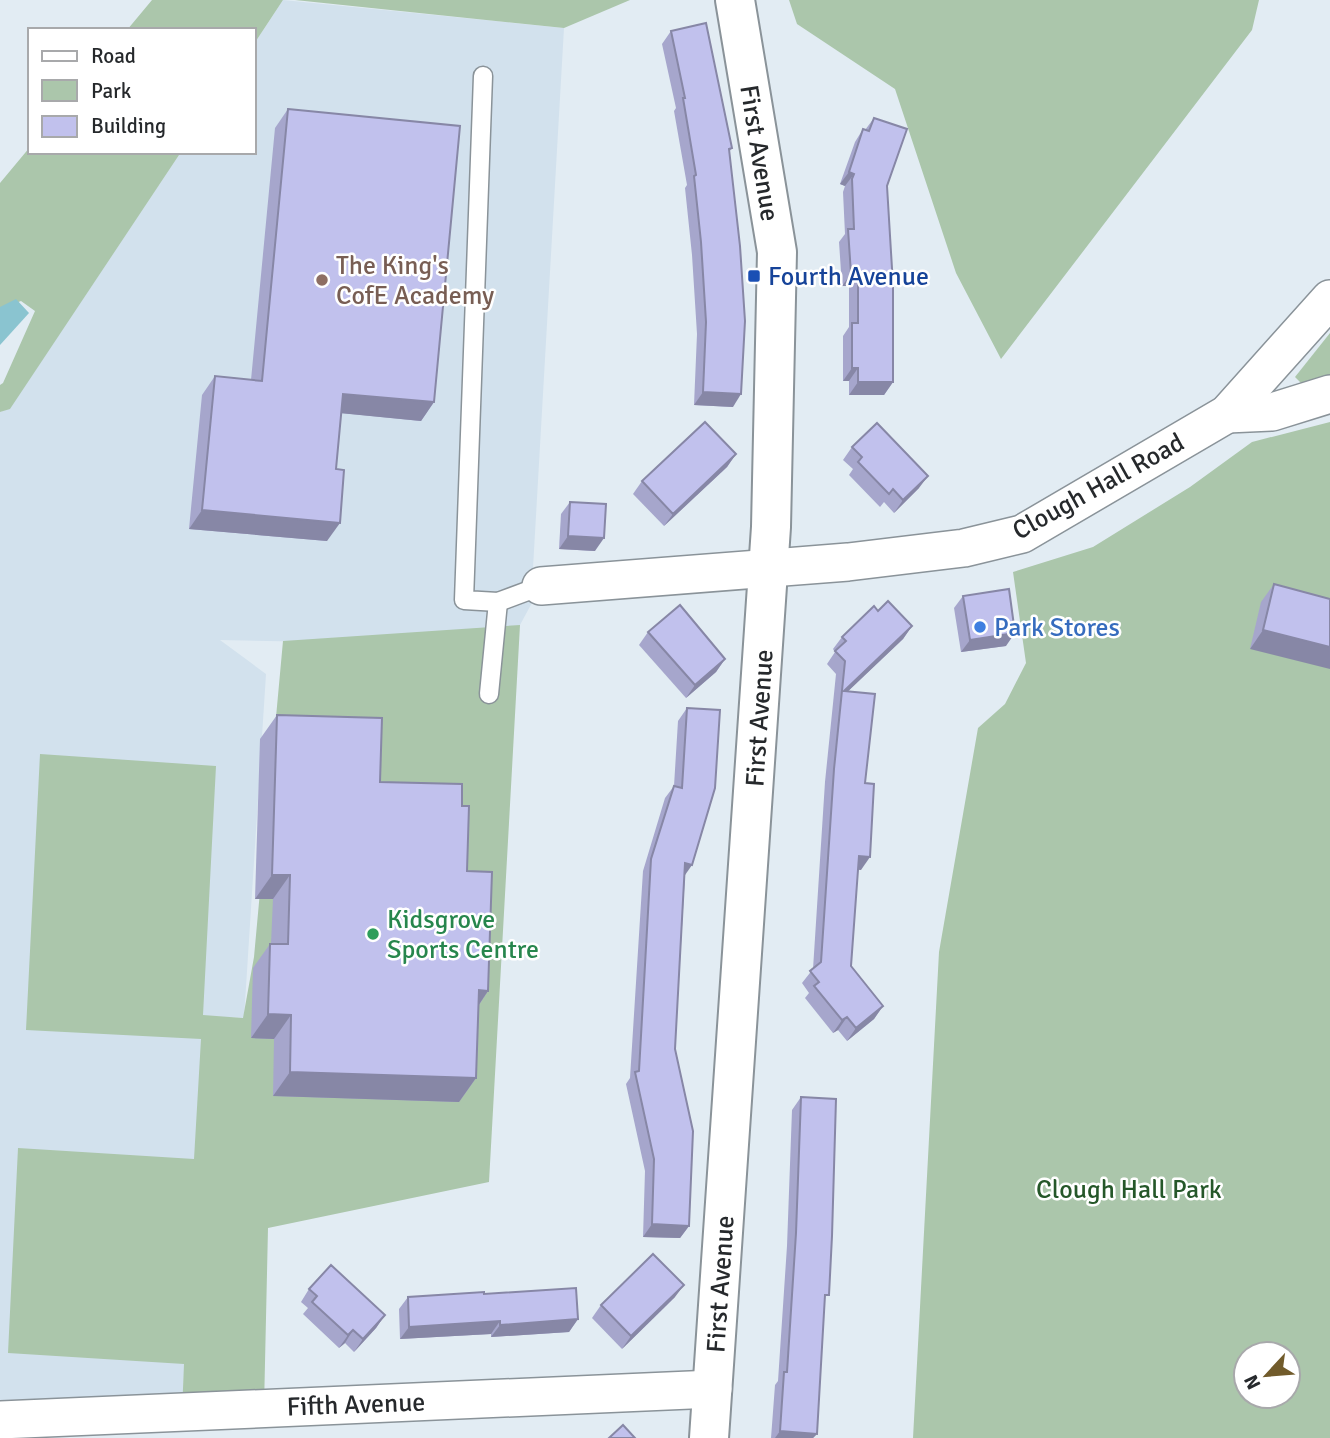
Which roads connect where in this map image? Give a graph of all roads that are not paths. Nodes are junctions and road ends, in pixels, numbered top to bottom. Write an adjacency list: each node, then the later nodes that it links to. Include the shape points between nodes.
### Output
1 (735, 0): 6 (main road, First Avenue, via 777,252)
2 (482, 76): 8 (lane, via 464,600)
3 (1330, 299): 5 (street, Clough Hall Road)
4 (1330, 394): 5 (street, via 1272,412)
5 (1227, 414): 6 (street, Clough Hall Road, via 1022,534 964,548)
6 (769, 568): 7 (street); 10 (main road, First Avenue)
7 (541, 586): 8 (lane)
8 (498, 602): 9 (lane)
9 (489, 694)
10 (713, 1389): 12 (street, Fifth Avenue); 13 (main road, First Avenue)
11 (0, 1420): 12 (street, Fifth Avenue)
12 (265, 1423)
13 (709, 1438)

